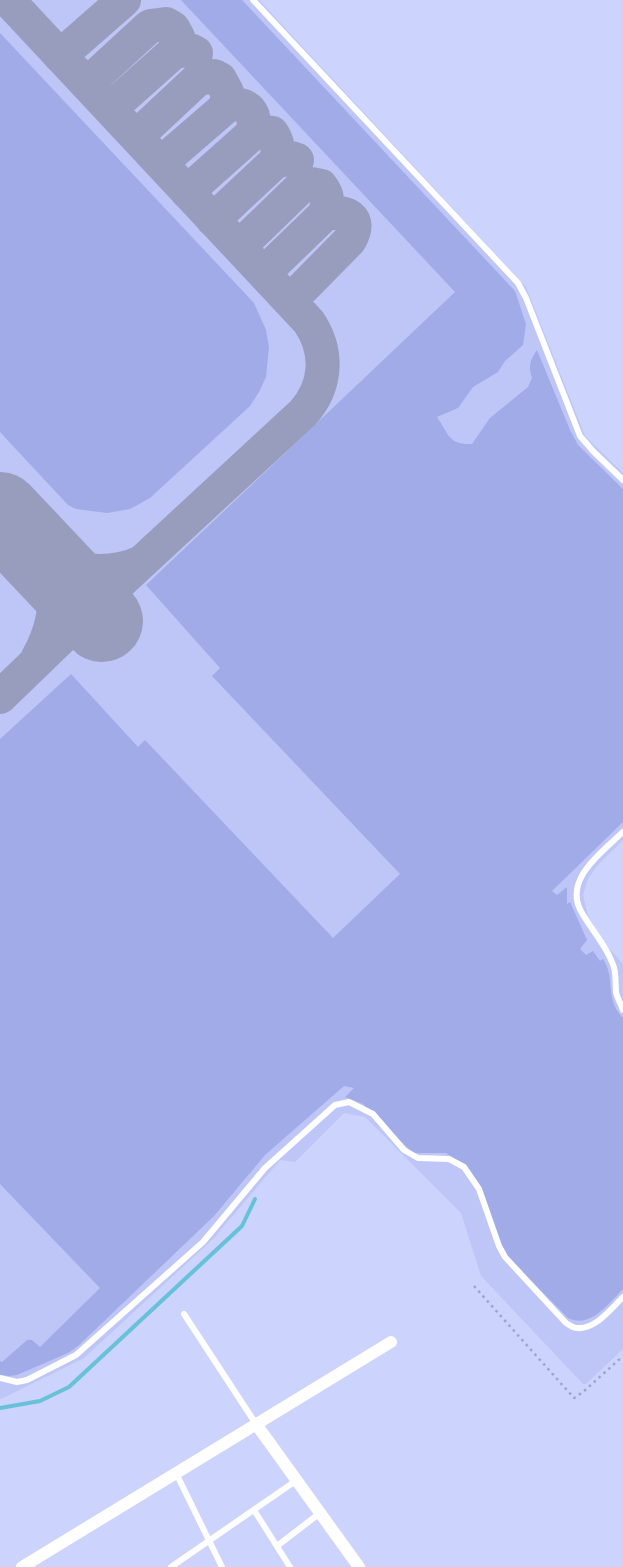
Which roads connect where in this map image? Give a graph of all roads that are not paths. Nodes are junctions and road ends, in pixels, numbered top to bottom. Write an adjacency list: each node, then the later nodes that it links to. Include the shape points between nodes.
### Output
1 (253, 0): 2 (lane, via 518,283 580,436)
2 (623, 480)
3 (623, 832): 4 (lane, via 584,871 575,893 580,910 612,961 616,972 616,992)
4 (623, 1010)
5 (623, 1297): 8 (lane, via 590,1325 578,1328 566,1324 505,1257 479,1189 464,1167 449,1159 418,1158 404,1150 373,1114 349,1102 335,1105 264,1168 202,1242 76,1355 27,1380 17,1382)
6 (184, 1314): 9 (lane)
7 (391, 1342): 9 (street)
8 (0, 1378)
9 (256, 1424): 10 (street); 11 (street)
10 (176, 1473): 14 (lane); 16 (street)
11 (297, 1480): 12 (lane); 13 (street)
12 (254, 1510): 14 (lane); 15 (lane)
13 (320, 1513): 15 (lane); 20 (street)
14 (210, 1541): 17 (lane); 18 (lane)
15 (277, 1546): 19 (lane)
16 (22, 1567)
17 (171, 1567)
18 (222, 1567)
19 (290, 1567)
20 (359, 1567)

